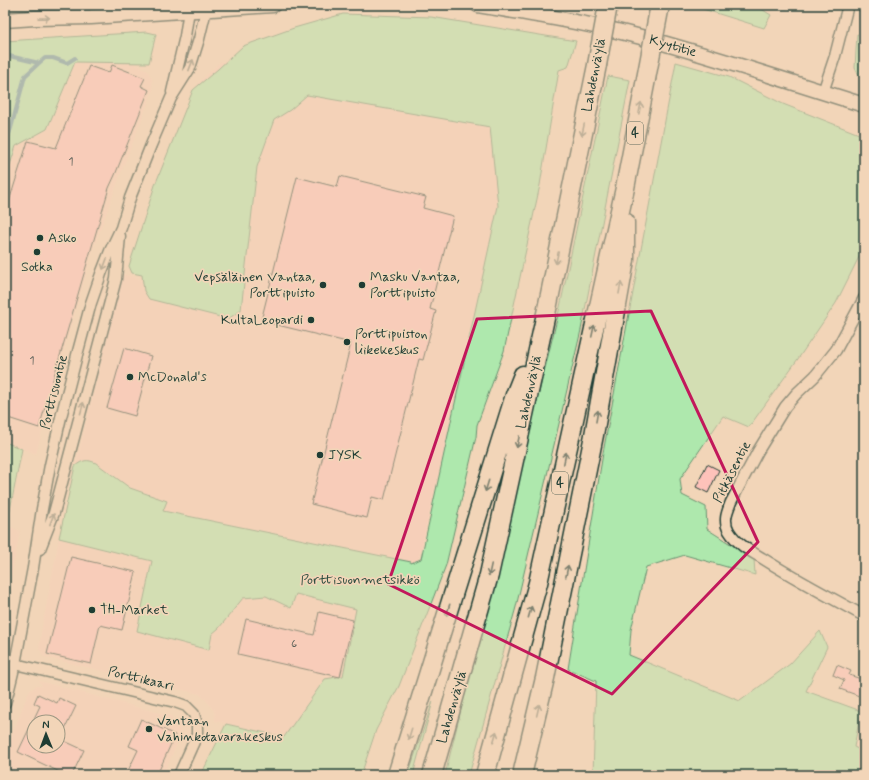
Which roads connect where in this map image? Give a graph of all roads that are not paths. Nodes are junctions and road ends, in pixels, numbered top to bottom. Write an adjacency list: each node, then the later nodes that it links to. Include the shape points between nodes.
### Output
1 (273, 5): 6 (main road)
2 (478, 5): 9 (main road, Kyytitie, via 561,19 640,37)
3 (608, 5): 15 (highway, Lahdenväylä, one-way to 15, bridge)
4 (660, 5): 12 (highway, 4, one-way to 4, bridge)
5 (848, 5): 9 (street)
6 (205, 7): 7 (main road); 10 (street, Porttisuontie, one-way to 6, via 190,68)
7 (190, 8): 8 (main road, one-way to 7, via 91,17); 10 (street, Porttisuontie)
8 (5, 20)
9 (823, 92): 11 (main road, Kyytitie)
10 (171, 98): 13 (street, Porttisuontie, via 130,198)
11 (864, 105)
12 (625, 188): 20 (highway, one-way to 12, via 591,450 625,260); 24 (highway, 4, one-way to 12, via 538,583)
13 (121, 228): 16 (street, Porttisuontie, one-way to 13, via 54,513 110,305 116,279); 16 (street, Porttisuontie, one-way to 16, via 91,303 73,369 50,465)
14 (864, 298): 17 (street, Pitkäsentie, via 836,350 776,420 730,502 725,520 729,531 739,544)
15 (547, 308): 21 (highway, one-way to 21, via 515,395); 23 (highway, Lahdenväylä, one-way to 23, via 489,575)
16 (33, 568): 18 (street, Porttisuontie)
17 (864, 616)
18 (15, 664): 19 (street, Porttisuontie); 22 (street, Porttikaari, via 186,706 194,714 197,735)
19 (5, 703)
20 (524, 771)
21 (397, 774)
22 (179, 775)
23 (432, 775)
24 (485, 775)

